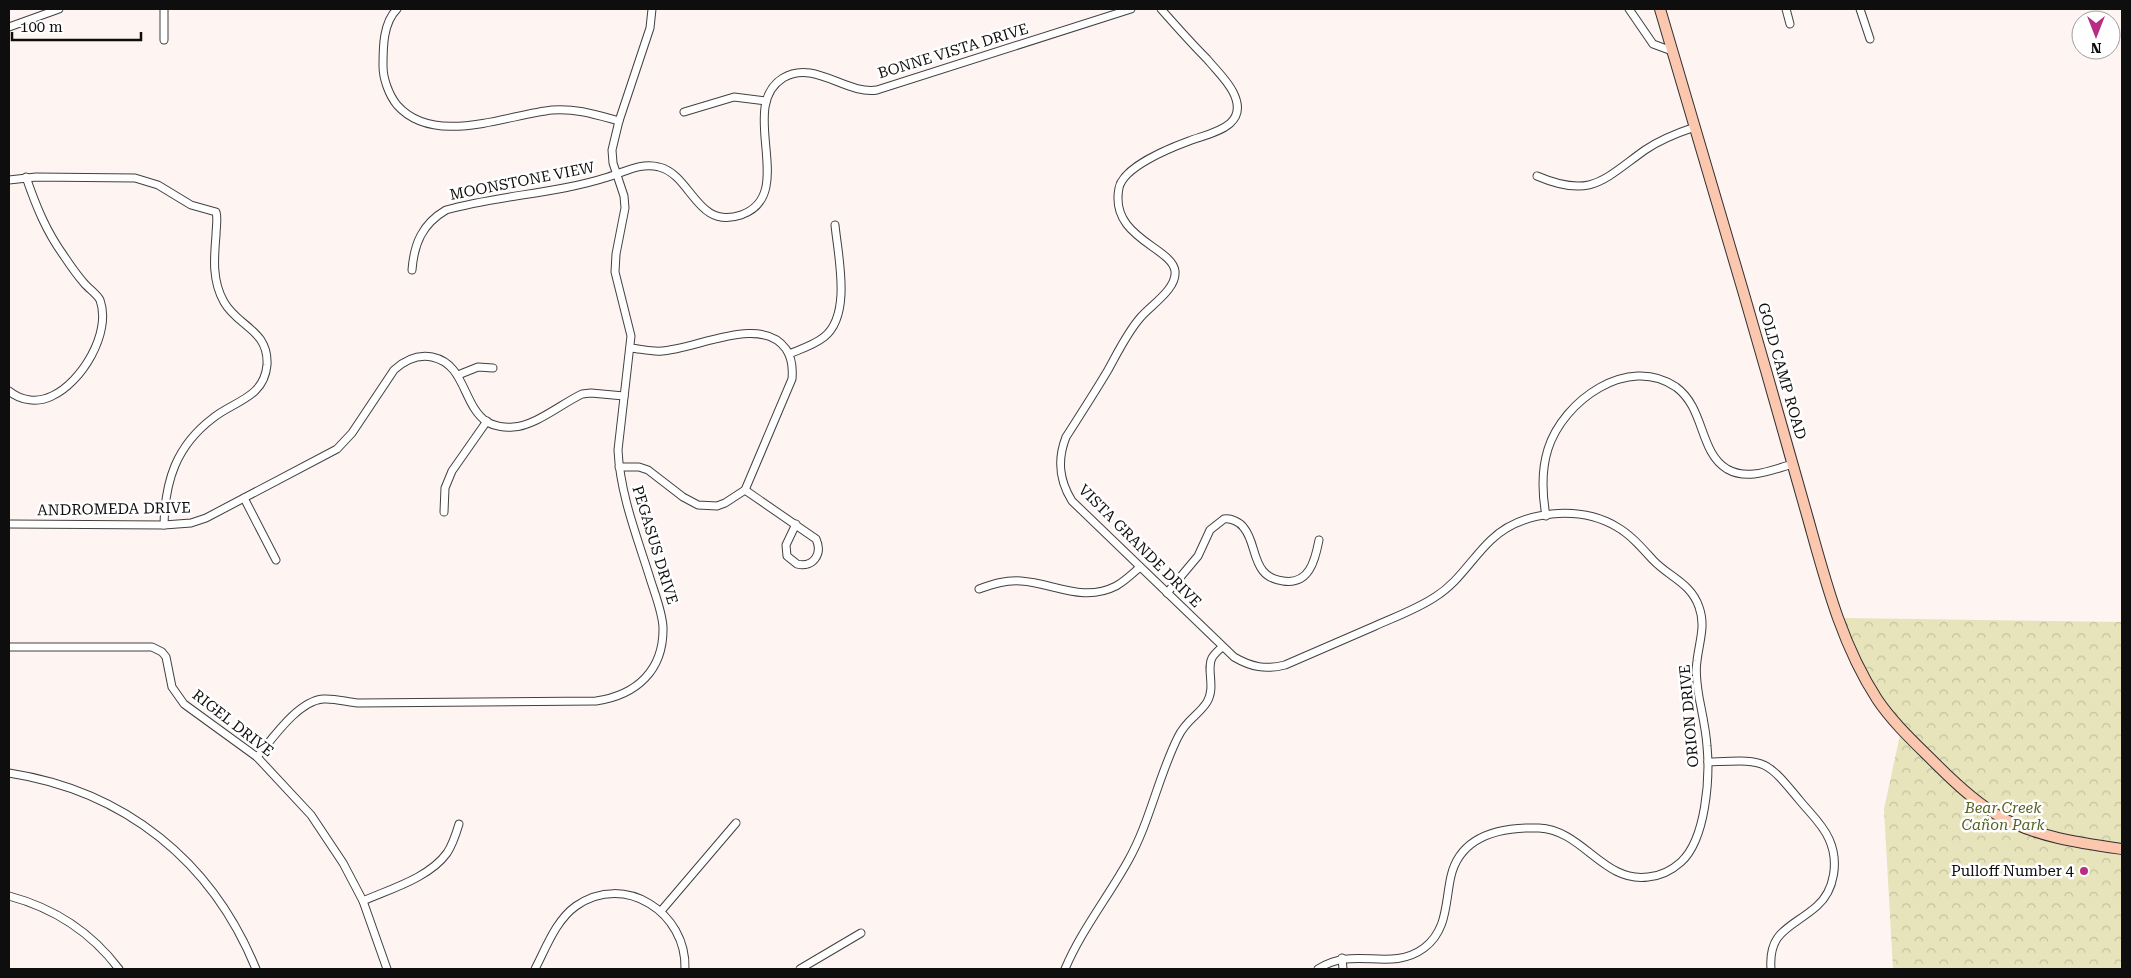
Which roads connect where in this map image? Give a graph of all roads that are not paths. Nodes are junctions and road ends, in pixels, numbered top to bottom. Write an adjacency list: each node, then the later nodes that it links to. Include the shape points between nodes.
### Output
1 (59, 9): 12 (street)
2 (164, 9): 14 (street)
3 (397, 9): 18 (street, via 386,26 384,75 395,102 411,117 434,126 460,126 566,110)
4 (652, 9): 18 (street, PEGASUS DRIVE, via 650,28)
5 (1131, 9): 16 (street, BONNE VISTA DRIVE, via 878,90 862,91 808,73 790,74 775,84)
6 (1161, 9): 44 (street, VISTA GRANDE DRIVE, via 1228,84 1236,100 1235,116 1225,128 1214,134 1182,143 1143,163 1120,183 1118,199 1124,218 1139,238 1171,261 1174,278 1130,333 1066,437 1060,458 1062,480 1072,501)
7 (1628, 9): 15 (street, via 1652,44)
8 (1660, 9): 15 (street, GOLD CAMP ROAD)
9 (1786, 9): 11 (street)
10 (1860, 9): 13 (street)
11 (1790, 24)
12 (9, 26)
13 (1870, 39)
14 (164, 40)
15 (1672, 51): 19 (street, GOLD CAMP ROAD)
16 (766, 101): 17 (street, via 724,98); 20 (street, via 767,185 756,206 742,214 732,217 712,214 674,175 660,167 641,166)
17 (684, 112)
18 (619, 121): 20 (street, PEGASUS DRIVE, via 612,150)
19 (1695, 127): 21 (street, via 1662,140 1598,183 1570,187); 33 (street, GOLD CAMP ROAD)
20 (616, 174): 25 (street, MOONSTONE VIEW, via 572,187 446,210 435,216 422,231); 26 (street, PEGASUS DRIVE, via 625,208 616,254 616,272 630,328)
21 (1537, 176)
22 (26, 177): 23 (street); 30 (street, via 40,219 50,237 100,300 101,326 93,352 60,392 36,400 21,398); 41 (street, via 135,178 158,185 184,202 212,210 217,215 214,269 220,292 230,310 262,340 267,367 254,393 214,417 182,451 166,490)
23 (9, 180)
24 (835, 225): 27 (street, via 840,314 824,337)
25 (412, 270)
26 (631, 348): 27 (street, via 662,351 753,332 778,340); 31 (street, PEGASUS DRIVE)
27 (789, 354): 35 (street, via 793,370 789,388)
28 (494, 368): 29 (street, via 478,368)
29 (458, 375): 32 (street, ANDROMEDA DRIVE, via 474,407); 36 (street, ANDROMEDA DRIVE, via 437,358 420,356 402,363 337,449)
30 (9, 391)
31 (624, 396): 32 (street, via 582,394 520,426 504,427); 34 (street, PEGASUS DRIVE)
32 (487, 421): 37 (street, via 452,471 445,488)
33 (1793, 464): 38 (street, via 1754,475 1728,469 1714,456 1692,404 1678,389 1660,379 1627,377 1604,385 1579,402 1554,434 1543,472); 54 (street, GOLD CAMP ROAD, via 1839,622 1864,678 1901,730 1976,800 2000,817 2056,837)
34 (619, 467): 35 (street, via 648,470 698,505 717,506); 49 (street, PEGASUS DRIVE, via 624,496 663,627 655,664 642,682 622,695 596,701 358,703 318,700 297,712)
35 (745, 490): 40 (street)
36 (244, 498): 41 (street, ANDROMEDA DRIVE, via 199,521); 43 (street)
37 (444, 512)
38 (1546, 516): 48 (street, ORION DRIVE, via 1517,523 1498,533 1458,579 1434,597 1285,665 1251,666); 50 (street, ORION DRIVE, via 1584,515 1609,522 1632,538 1661,568 1693,593 1703,622 1696,673)
39 (9, 524): 41 (street, ANDROMEDA DRIVE)
40 (796, 524): 40 (street, via 819,545 817,558 808,565 797,564 787,556 786,546)
41 (164, 525)
42 (1319, 540): 46 (street, via 1315,560 1308,572 1295,581 1277,580 1259,566 1245,528 1233,520 1224,519 1210,530 1198,556)
43 (276, 560)
44 (1140, 567): 45 (street, via 1115,586 1097,593 1075,593 1020,581 1001,582); 46 (street, VISTA GRANDE DRIVE)
45 (979, 589)
46 (1167, 593): 48 (street, VISTA GRANDE DRIVE)
47 (9, 647): 49 (street, RIGEL DRIVE, via 157,649 166,657 172,687 184,704)
48 (1222, 647): 66 (street, via 1210,665 1212,690 1209,698 1184,726 1136,846)
49 (257, 757): 56 (street, RIGEL DRIVE, via 311,815 343,863)
50 (1708, 762): 59 (street, ORION DRIVE, via 1705,799 1696,838 1687,856 1663,874 1640,878 1619,874 1568,837 1543,828 1487,834 1470,844 1457,860 1441,927 1423,948 1398,958); 69 (street, via 1755,761 1770,767 1823,829 1832,848 1831,887 1818,906 1788,926 1777,938 1770,951)
51 (9, 773): 61 (street, via 48,781 92,797 159,837 215,892)
52 (736, 823): 57 (street)
53 (459, 824): 56 (street, via 450,848 435,865 419,876)
54 (2122, 849)
55 (9, 896): 60 (street, via 41,906 72,924 99,945)
56 (363, 901): 62 (street, RIGEL DRIVE)
57 (661, 911): 63 (street, via 640,899 618,894 585,901 575,906 558,925); 64 (street, via 681,938)
58 (861, 933): 65 (street)
59 (1342, 958): 67 (street, ORION DRIVE); 68 (street)
60 (119, 969)
61 (256, 969)
62 (387, 969)
63 (535, 969)
64 (685, 969)
65 (800, 969)
66 (1065, 969)
67 (1318, 969)
68 (1343, 969)
69 (1771, 969)

